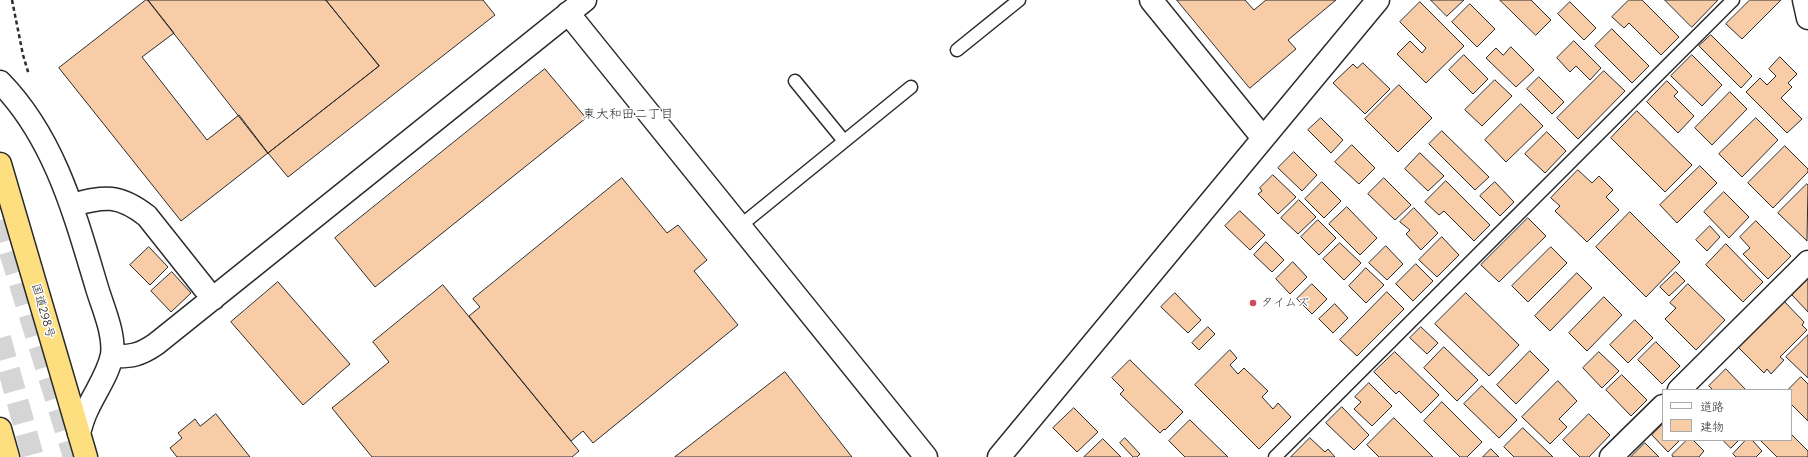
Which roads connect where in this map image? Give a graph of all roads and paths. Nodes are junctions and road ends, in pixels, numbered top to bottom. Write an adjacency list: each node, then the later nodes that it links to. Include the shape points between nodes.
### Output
1 (1019, 0): 8 (lane)
2 (1151, 0): 12 (street)
3 (1378, 0): 12 (street)
4 (1733, 0): 28 (lane)
5 (1804, 0): 7 (street)
6 (577, 7): 16 (street); 18 (street)
7 (1808, 18)
8 (957, 50)
9 (795, 81): 13 (lane)
10 (0, 82): 15 (street, via 30,120 53,158)
11 (912, 87): 13 (lane)
12 (1263, 138): 27 (street)
13 (844, 141): 16 (lane)
14 (0, 164): 23 (highway, 国道298号)
15 (72, 205): 18 (street, via 105,198 134,206 147,216); 19 (street, via 110,332)
16 (740, 226): 26 (street)
17 (1808, 262): 20 (street)
18 (213, 299): 19 (street, via 145,352 129,357)
19 (112, 356): 23 (street)
20 (1680, 389)
21 (1662, 407): 29 (street)
22 (0, 428): 24 (highway)
23 (79, 433): 25 (highway, 国道298号)
24 (8, 457)
25 (86, 457)
26 (926, 457)
27 (999, 457)
28 (1275, 457)
29 (1611, 457)

